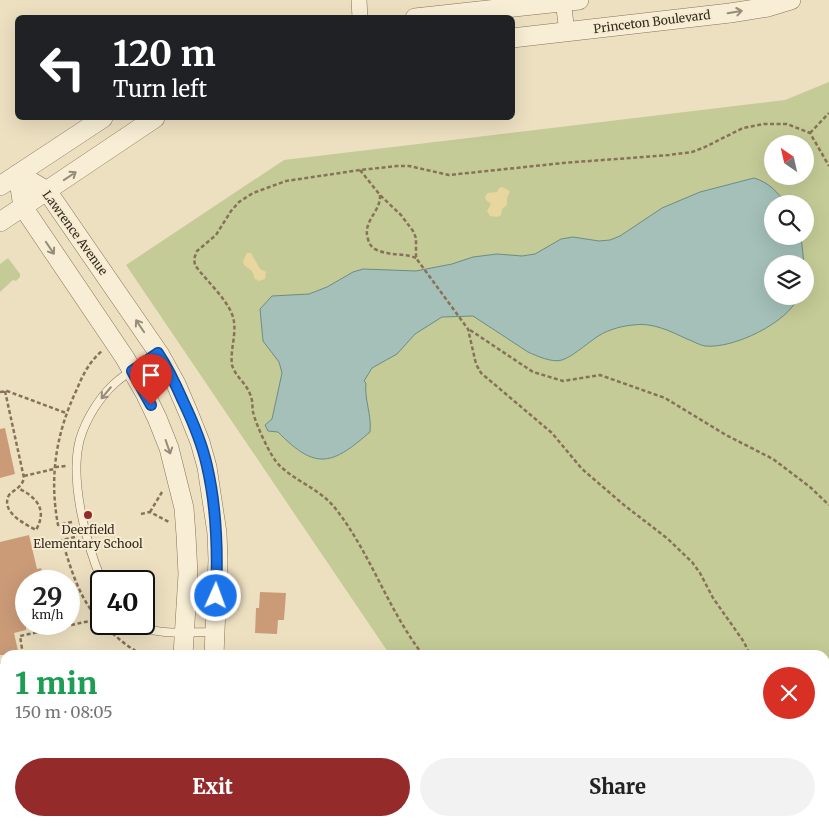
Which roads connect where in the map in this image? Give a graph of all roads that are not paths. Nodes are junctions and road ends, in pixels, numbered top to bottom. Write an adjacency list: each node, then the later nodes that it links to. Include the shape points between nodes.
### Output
1 (359, 0): 4 (street)
2 (568, 0): 5 (street); 6 (street)
3 (791, 0): 6 (street, Princeton Boulevard, one-way to 3, via 730,13)
4 (360, 15)
5 (440, 15)
6 (567, 32): 7 (street, Princeton Boulevard)
7 (515, 38)
8 (99, 120): 10 (street)
9 (152, 120): 12 (street, one-way to 9)
10 (18, 174): 11 (street); 12 (street, Lawrence Avenue); 13 (street, Lawrence Avenue)
11 (0, 186)
12 (48, 191): 13 (street); 15 (street, Lawrence Avenue, one-way to 12)
13 (22, 208): 14 (street); 16 (street, Lawrence Avenue, one-way to 16)
14 (0, 222)
15 (158, 353): 16 (lane); 20 (street, Lawrence Avenue, via 176,384 207,466 217,533)
16 (132, 371): 17 (lane, one-way to 17, via 106,393 80,439 78,498); 19 (street, Lawrence Avenue, one-way to 19, via 169,448 184,508 188,574)
17 (97, 570)
18 (155, 630): 19 (lane)
19 (185, 632): 20 (lane); 21 (street, Lawrence Avenue)
20 (215, 632): 22 (street, Lawrence Avenue)
21 (183, 650)
22 (214, 650)

